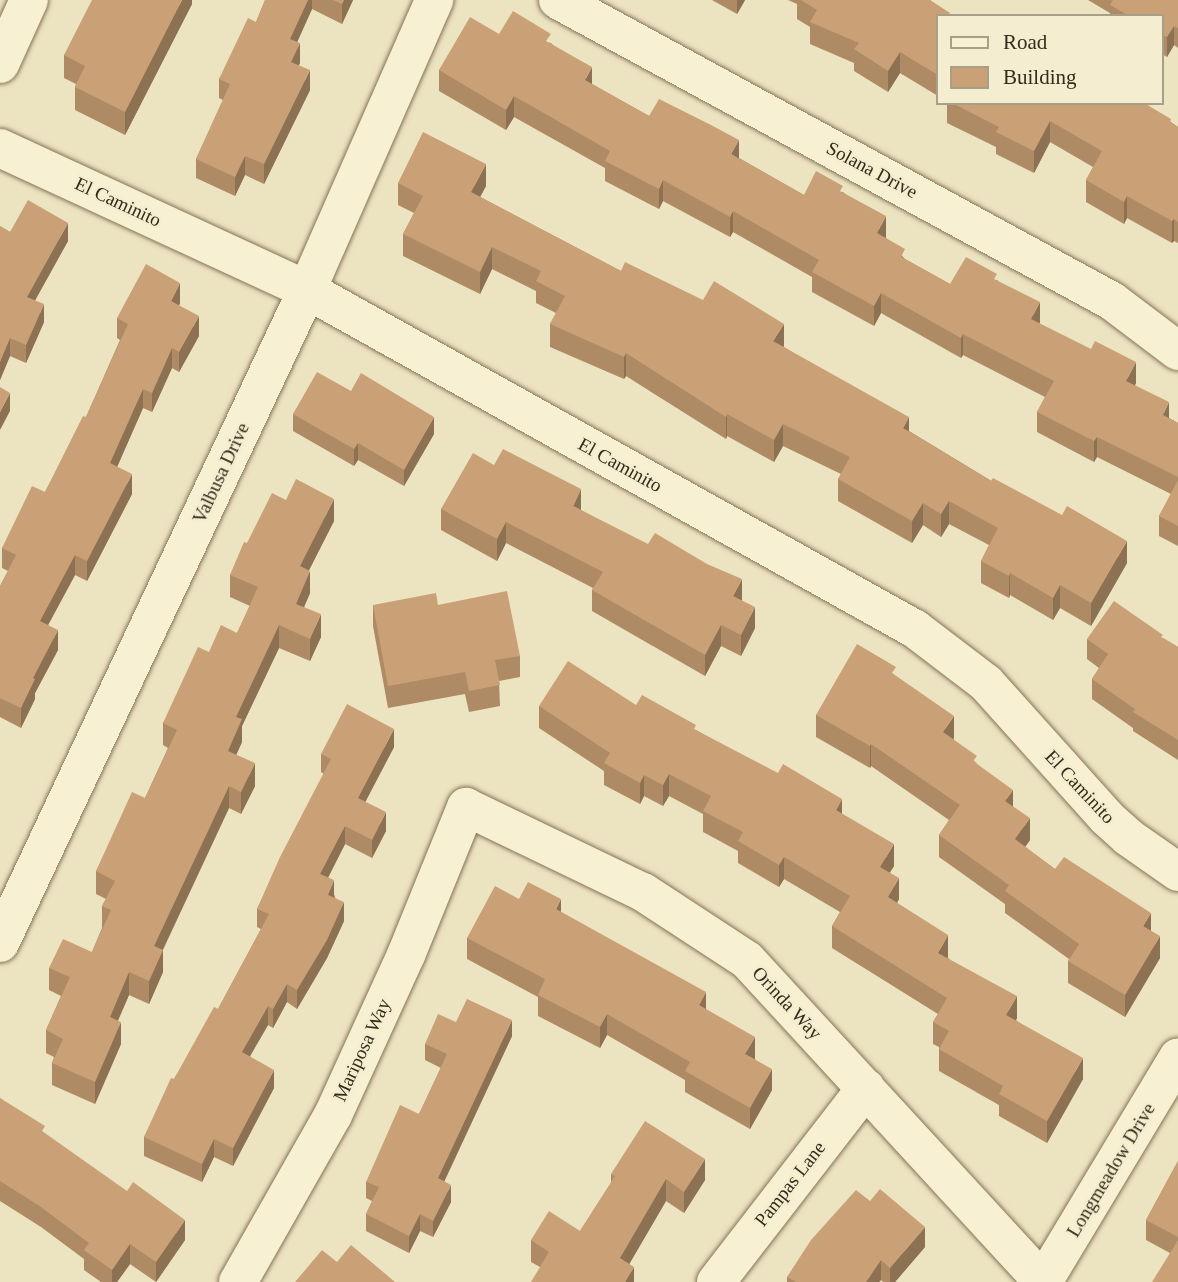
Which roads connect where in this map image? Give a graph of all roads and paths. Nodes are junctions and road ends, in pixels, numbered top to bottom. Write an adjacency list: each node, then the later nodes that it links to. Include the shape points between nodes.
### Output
1 (29, 0): 4 (street)
2 (435, 0): 6 (street, Valbusa Drive)
3 (558, 0): 7 (street, Solana Drive, via 1112,301)
4 (0, 64)
5 (0, 148): 6 (street, El Caminito)
6 (307, 290): 9 (street, El Caminito, via 915,629 986,683 1107,818); 10 (street, Valbusa Drive)
7 (1178, 351)
8 (466, 807): 12 (street, Orinda Way, via 643,892 747,960); 13 (street, Mariposa Way, via 406,955 333,1115)
9 (1178, 872)
10 (0, 943)
11 (1173, 1078): 15 (street, Longmeadow Drive)
12 (866, 1088): 14 (street, Pampas Lane); 15 (street, Orinda Way)
13 (238, 1282)
14 (716, 1282)
15 (1043, 1282)

